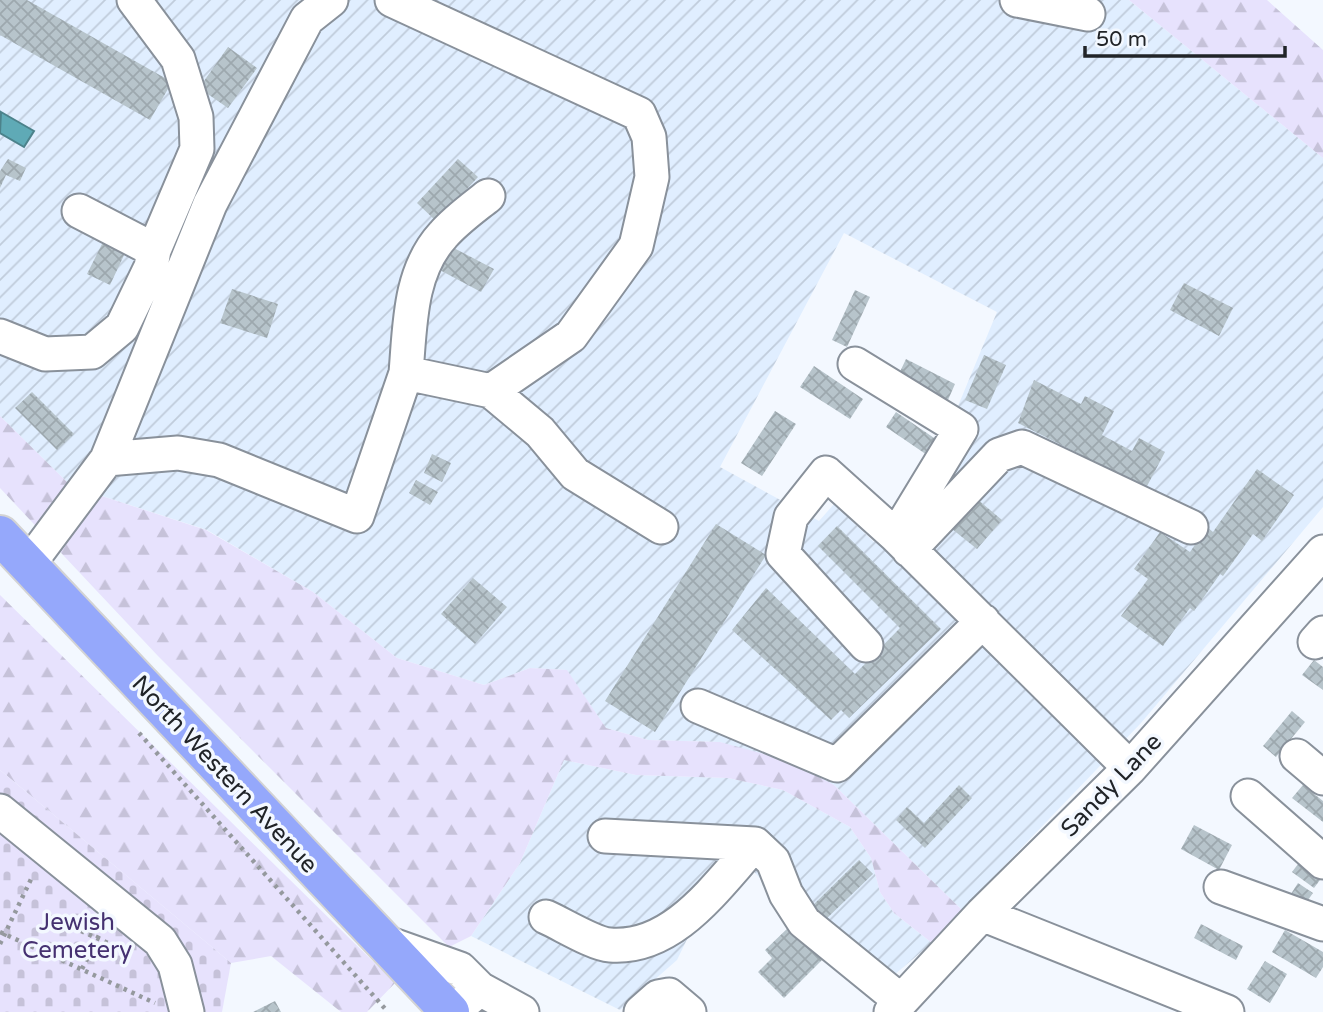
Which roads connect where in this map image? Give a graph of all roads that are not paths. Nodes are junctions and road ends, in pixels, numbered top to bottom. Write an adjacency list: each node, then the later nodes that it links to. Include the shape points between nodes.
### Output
1 (134, 0): 8 (street, via 178,58 196,117 197,149)
2 (331, 0): 13 (street, via 307,19 210,204)
3 (392, 0): 12 (street, via 639,114 649,137 652,177 636,246 571,336)
4 (1017, 0): 5 (street)
5 (1088, 14)
6 (488, 196): 11 (street, via 442,235 424,263 412,301)
7 (79, 211): 8 (street)
8 (155, 250): 9 (street, via 122,327 92,352 45,354)
9 (0, 336)
10 (855, 364): 17 (street, via 961,429)
11 (406, 373): 12 (street); 13 (street, via 358,516 219,460 178,453)
12 (491, 391): 14 (street, via 540,432 575,474)
13 (107, 459): 19 (street)
14 (661, 527)
15 (1191, 527): 17 (street, via 1022,447 999,455)
16 (0, 535): 19 (highway, North Western Avenue)
17 (902, 543): 20 (street); 21 (street, via 827,473 791,517 783,554)
18 (1323, 552): 24 (street, Sandy Lane)
19 (28, 565): 35 (highway, North Western Avenue)
20 (983, 621): 22 (street, via 837,765); 24 (street)
21 (866, 645)
22 (698, 706)
23 (1297, 756): 25 (street)
24 (1130, 768): 32 (street, Sandy Lane)
25 (1323, 778)
26 (1248, 796): 30 (street)
27 (0, 811): 38 (street, via 169,951)
28 (605, 836): 29 (street)
29 (755, 844): 33 (street, via 681,923 641,941 609,945); 37 (street, via 773,861 804,922)
30 (1323, 862)
31 (1221, 887): 34 (street)
32 (982, 914): 37 (street, Sandy Lane); 43 (street)
33 (546, 916)
34 (1323, 923)
35 (384, 942): 36 (street, via 460,969); 39 (highway, North Western Avenue)
36 (480, 989): 39 (street); 40 (street)
37 (896, 1007)
38 (175, 1009)
39 (451, 1012)
40 (522, 1012)
41 (640, 1012): 42 (street, via 658,997 669,995)
42 (689, 1012)
43 (1227, 1012)

